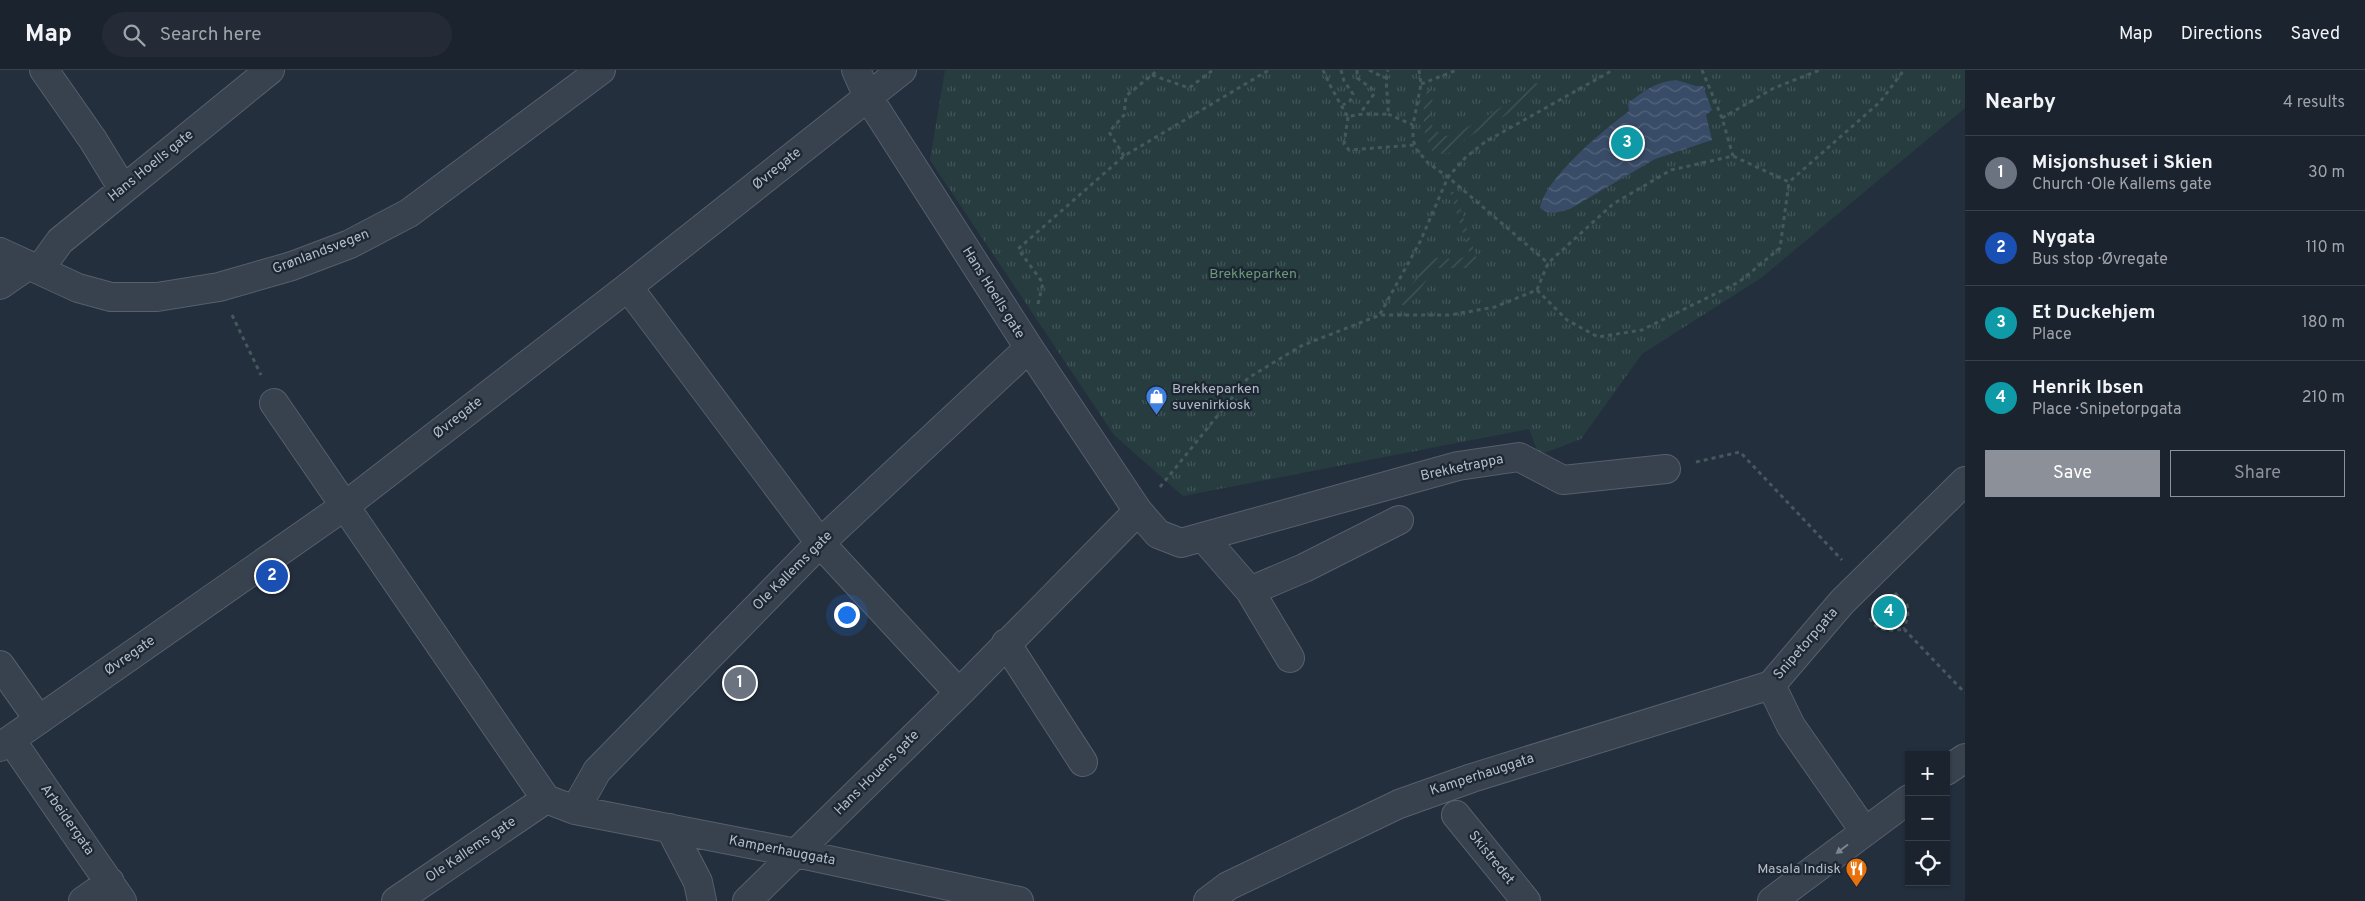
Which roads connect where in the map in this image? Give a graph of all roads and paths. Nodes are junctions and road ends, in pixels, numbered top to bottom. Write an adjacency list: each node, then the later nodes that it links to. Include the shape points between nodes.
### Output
1 (44, 70): 35 (street)
2 (270, 70): 35 (street, Hans Hoells gate)
3 (601, 70): 40 (street, Grønlandsvegen, via 409,213 350,244 292,266)
4 (856, 70): 23 (street, Hans Hoells gate)
5 (902, 70): 23 (street, Øvregate)
6 (1158, 70): 20 (path)
7 (1213, 70): 20 (path, via 1189,88)
8 (1269, 70): 31 (path)
9 (1323, 70): 24 (path)
10 (1341, 70): 24 (path, via 1353,94)
11 (1357, 70): 25 (path, via 1357,78 1373,90 1373,97)
12 (1370, 70): 21 (path)
13 (1388, 70): 21 (path)
14 (1418, 70): 22 (path)
15 (1457, 70): 22 (path)
16 (1613, 70): 33 (path, via 1484,142)
17 (1702, 70): 28 (path)
18 (1820, 70): 28 (path, via 1774,88)
19 (1904, 70): 34 (path, via 1880,102)
20 (1152, 75): 31 (path, via 1126,96 1124,114 1109,132)
21 (1385, 78): 26 (path)
22 (1421, 84): 29 (path)
23 (868, 97): 41 (street, Øvregate); 44 (street, Hans Hoells gate)
24 (1343, 105): 27 (path)
25 (1361, 112): 26 (path); 27 (path)
26 (1388, 114): 29 (path)
27 (1348, 117): 30 (path, via 1344,144 1349,150)
28 (1722, 118): 32 (path)
29 (1413, 125): 30 (path)
30 (1414, 146): 33 (path, via 1428,163)
31 (1124, 156): 44 (path, via 1018,249 1043,283)
32 (1733, 156): 34 (path); 37 (path, via 1671,170 1613,204)
33 (1448, 177): 37 (path); 43 (path, via 1420,242)
34 (1789, 182): 42 (path, via 1780,248 1739,282 1642,330 1598,338 1567,320)
35 (123, 189): 38 (street, Hans Hoells gate, via 60,241)
36 (0, 252): 38 (street, Grønlandsvegen)
37 (1548, 263): 42 (path)
38 (34, 268): 39 (street, Hans Hoells gate); 40 (street, Grønlandsvegen, via 78,288 111,297 156,297)
39 (0, 285)
40 (219, 287): 45 (path)
41 (628, 288): 48 (street, Øvregate); 52 (street)
42 (1537, 290): 43 (path, via 1494,307 1450,315)
43 (1380, 315): 49 (path, via 1301,346 1248,378 1172,474)
44 (1029, 348): 49 (street, Hans Hoells gate); 52 (street, Ole Kallems gate)
45 (274, 403): 48 (street)
46 (1666, 468): 51 (street, Brekketrappa, via 1563,480 1519,457 1458,466); 53 (path, via 1740,452)
47 (1965, 481): 53 (street, Snipetorpgata)
48 (346, 505): 64 (street, Øvregate); 69 (street)
49 (1138, 511): 51 (street, Brekketrappa, via 1158,534 1181,543); 58 (street, Hans Houens gate)
50 (1399, 520): 54 (street)
51 (1203, 537): 54 (street)
52 (820, 543): 62 (street); 71 (street, Ole Kallems gate, via 597,771)
53 (1862, 582): 61 (street, Snipetorpgata)
54 (1250, 591): 59 (street)
55 (1900, 597): 57 (path, via 1907,605)
56 (1872, 622): 57 (path, via 1890,632)
57 (1904, 629): 63 (path)
58 (1006, 643): 62 (street, Hans Houens gate); 67 (street)
59 (1290, 658)
60 (0, 665): 64 (street)
61 (1771, 685): 74 (street, Snipetorpgata, via 1791,726); 82 (street, Kamperhauggata, via 1472,778 1399,804 1228,886)
62 (959, 692): 75 (street, Hans Houens gate)
63 (1965, 693)
64 (39, 720): 65 (street, Øvregate)
65 (6, 744): 76 (street, Arbeidergata)
66 (1965, 758): 68 (street)
67 (1083, 762)
68 (1950, 768)
69 (546, 799): 71 (street, Kamperhauggata); 78 (street, Ole Kallems gate)
70 (1905, 802): 74 (street)
71 (575, 810): 73 (street, Kamperhauggata)
72 (1456, 815): 83 (street, Skistredet)
73 (670, 828): 75 (street, Kamperhauggata); 79 (street, via 698,882)
74 (1865, 832): 84 (street, one-way to 84)
75 (796, 853): 80 (street, Hans Houens gate); 81 (street, Kamperhauggata)
76 (116, 892): 77 (street)
77 (83, 901)
78 (396, 901)
79 (702, 901)
80 (747, 901)
81 (1019, 901)
82 (1208, 901)
83 (1526, 901)
84 (1772, 901)

